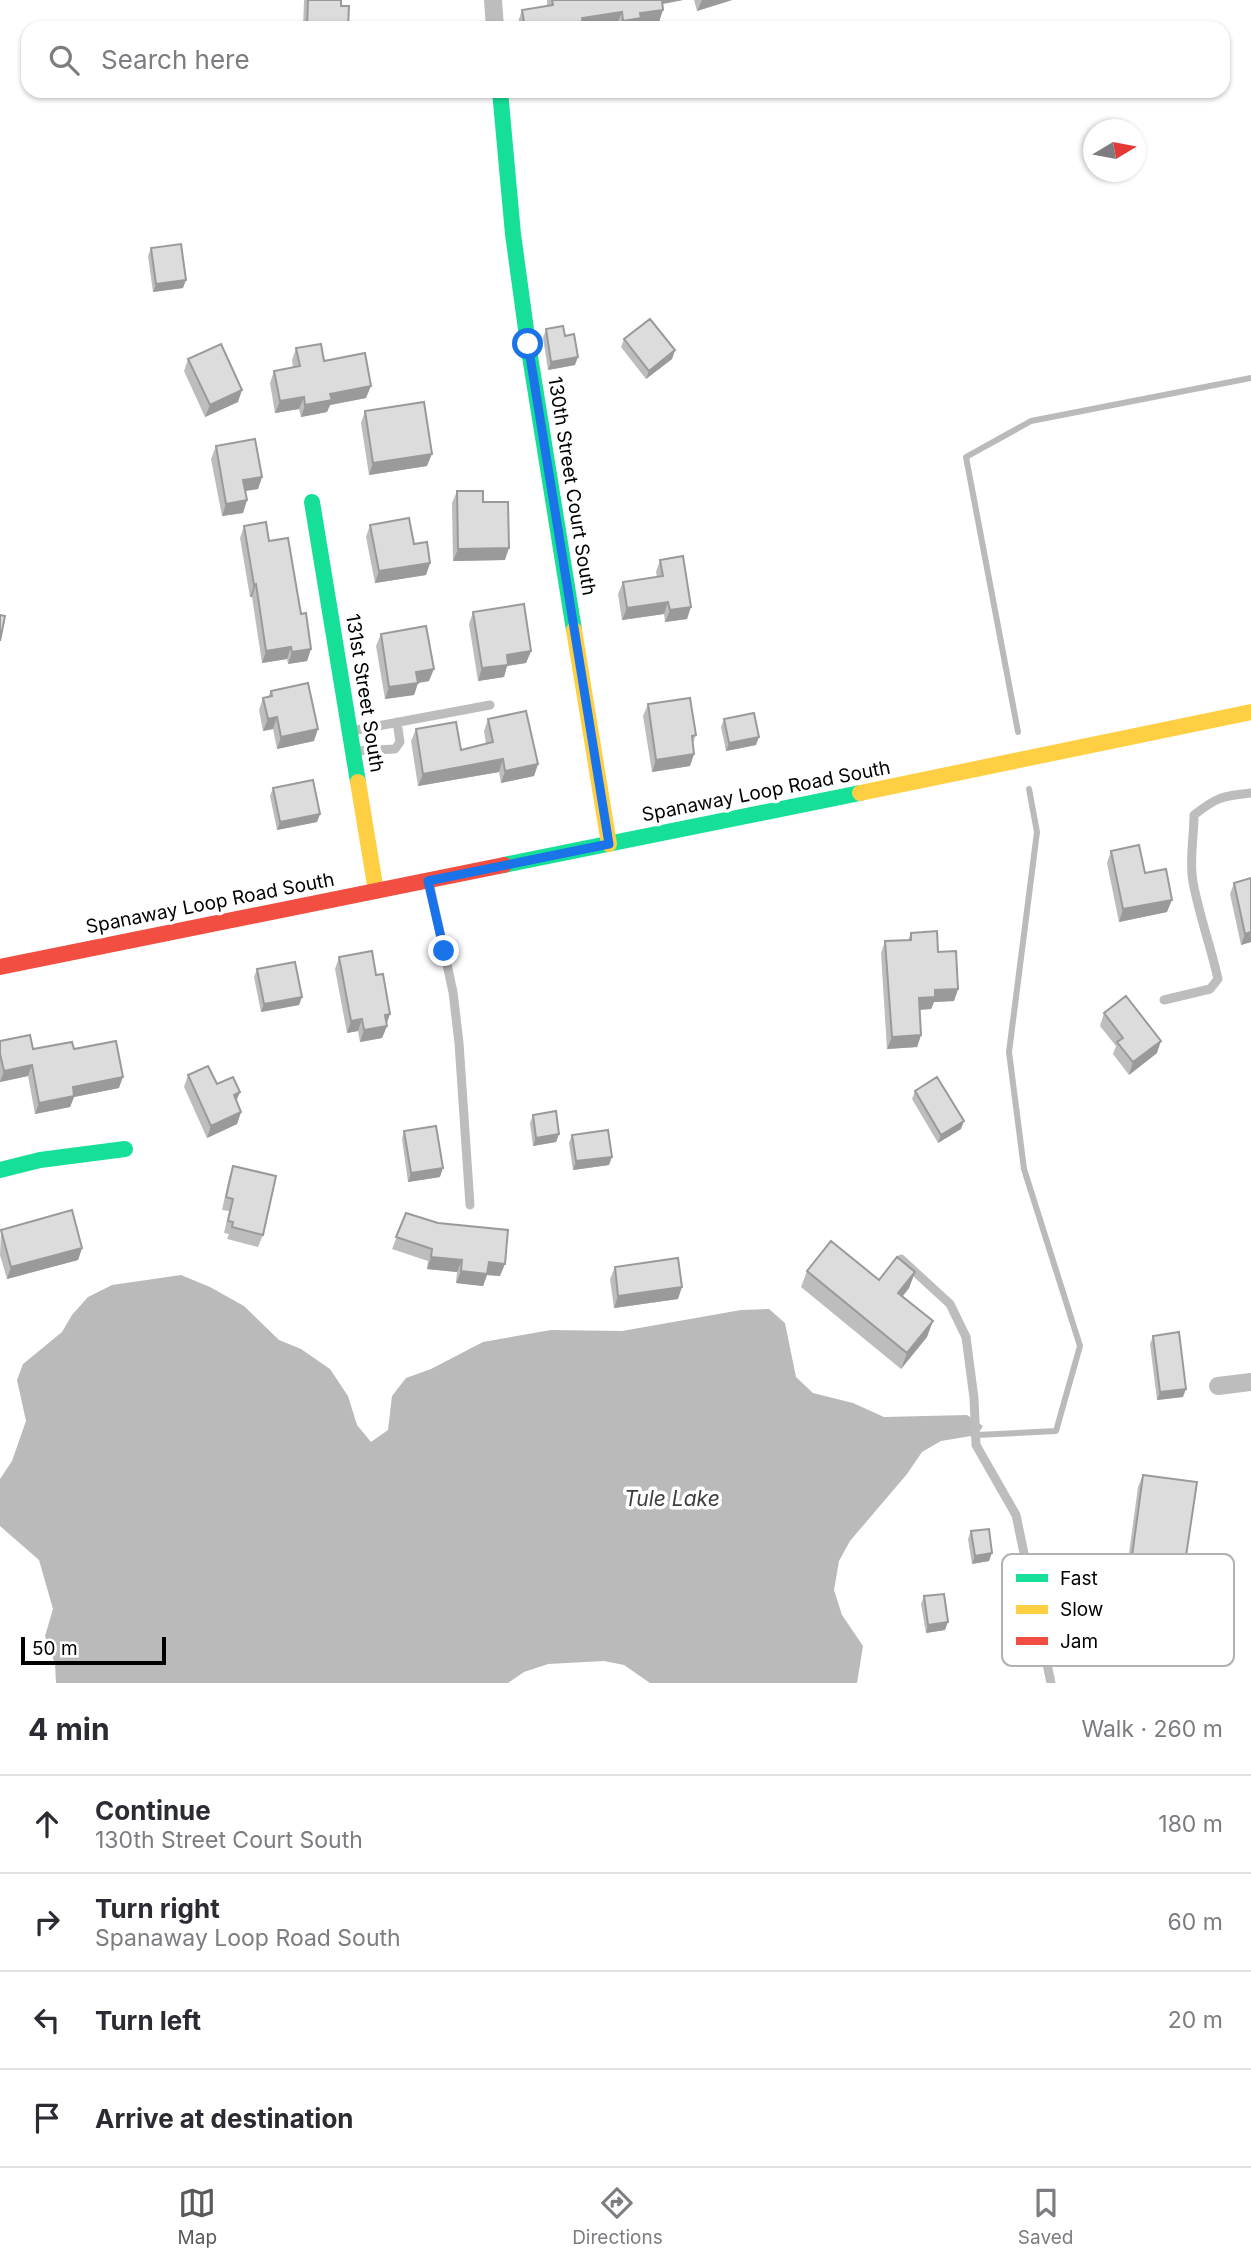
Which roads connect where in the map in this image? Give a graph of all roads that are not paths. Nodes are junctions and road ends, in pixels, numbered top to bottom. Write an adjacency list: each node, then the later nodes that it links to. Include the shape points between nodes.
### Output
1 (494, 0): 2 (street)
2 (495, 21)
3 (501, 98): 11 (street, 130th Street Court South, via 528,344)
4 (312, 502): 8 (street, 131st Street South)
5 (490, 705): 7 (lane)
6 (1251, 712): 11 (street, Spanaway Loop Road South)
7 (397, 722): 8 (lane); 9 (lane, via 400,741 395,749)
8 (349, 731): 9 (street, 131st Street South)
9 (353, 751): 13 (street, 131st Street South)
10 (1251, 793): 15 (lane, via 1224,796 1195,815 1193,881 1218,979 1210,989)
11 (609, 844): 12 (street, Spanaway Loop Road South)
12 (428, 881): 13 (street, Spanaway Loop Road South); 18 (lane, via 453,992)
13 (376, 891): 14 (street, Spanaway Loop Road South)
14 (0, 967)
15 (1164, 1000)
16 (125, 1149): 17 (street)
17 (0, 1170)
18 (470, 1205)
19 (901, 1259): 22 (lane, via 950,1304 967,1337 976,1445 1016,1515)
20 (1251, 1382): 21 (street)
21 (1218, 1386)
22 (1024, 1554)

